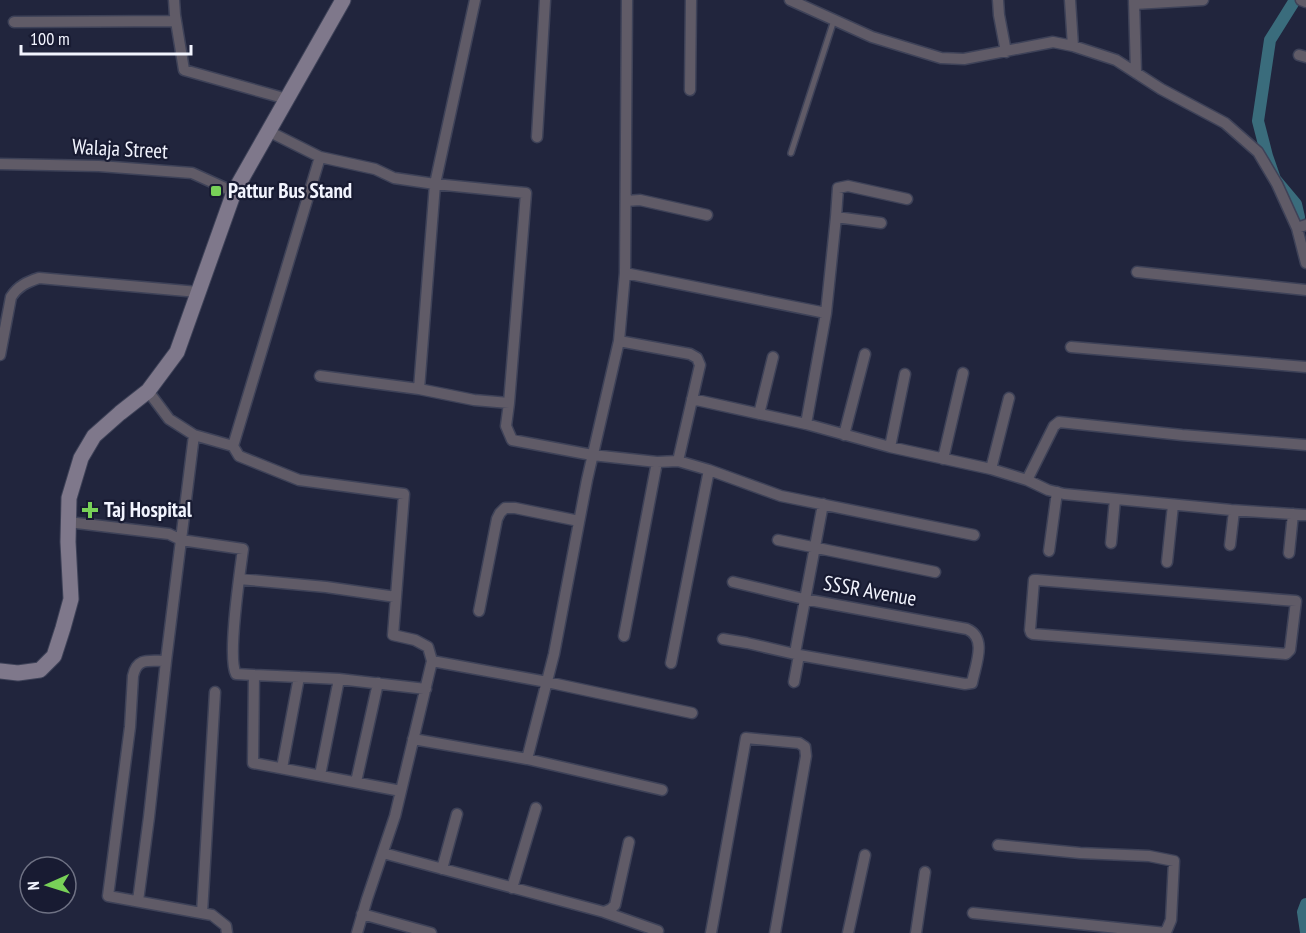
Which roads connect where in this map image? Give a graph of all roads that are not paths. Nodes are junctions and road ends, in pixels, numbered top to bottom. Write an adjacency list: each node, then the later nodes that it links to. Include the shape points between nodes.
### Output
1 (174, 0): 15 (street)
2 (343, 0): 21 (street)
3 (475, 0): 27 (street)
4 (545, 0): 23 (street)
5 (627, 0): 30 (street)
6 (691, 0): 20 (street)
7 (790, 0): 14 (street)
8 (998, 0): 18 (street)
9 (1070, 0): 17 (street)
10 (1203, 0): 12 (street)
11 (1301, 0): 13 (street)
12 (1134, 2): 19 (street)
13 (1306, 2)
14 (834, 19): 18 (street, via 872,37 940,58 964,59); 24 (lane)
15 (176, 21): 16 (street); 21 (street, via 184,70)
16 (14, 22)
17 (1073, 46): 18 (street, via 1053,42); 19 (street, via 1116,60)
18 (1006, 52)
19 (1136, 73): 34 (street, via 1225,123 1258,152)
20 (690, 90)
21 (287, 99): 22 (street)
22 (268, 131): 25 (street); 28 (street)
23 (537, 137)
24 (791, 153)
25 (320, 157): 27 (street, via 375,169 394,178); 60 (street)
26 (0, 164): 28 (street, Walaja Street, via 192,173)
27 (435, 184): 50 (street); 54 (street, via 526,194)
28 (234, 192): 39 (street)
29 (907, 199): 32 (street, via 843,186 838,188)
30 (626, 201): 31 (street, via 640,200); 37 (street)
31 (707, 215)
32 (836, 217): 33 (street); 40 (street)
33 (881, 223)
34 (1301, 227): 35 (street)
35 (1306, 263)
36 (1137, 272): 38 (street)
37 (625, 273): 40 (street); 41 (street)
38 (1306, 290)
39 (198, 292): 44 (street, via 39,278 26,282 11,297); 51 (street, via 177,352)
40 (826, 313): 56 (street)
41 (619, 341): 53 (street, via 697,358 700,365); 62 (street)
42 (1071, 346): 46 (street)
43 (864, 354): 58 (street)
44 (0, 355)
45 (774, 357): 55 (street)
46 (1306, 367)
47 (963, 373): 63 (street)
48 (905, 374): 61 (street)
49 (320, 376): 50 (street)
50 (419, 389): 54 (street)
51 (148, 391): 57 (street, via 169,419); 77 (street, via 93,436 81,458 69,498)
52 (1009, 398): 66 (street)
53 (692, 399): 55 (street); 64 (street)
54 (509, 404): 62 (street, via 506,426 512,440)
55 (759, 414): 56 (street)
56 (806, 424): 58 (street)
57 (194, 435): 60 (street); 79 (street)
58 (844, 435): 61 (street)
59 (1306, 445): 68 (street, via 1059,422)
60 (233, 446): 90 (street, via 239,456 299,480 404,494)
61 (890, 447): 63 (street)
62 (592, 455): 65 (street); 76 (street)
63 (943, 459): 66 (street)
64 (678, 461): 65 (street); 67 (street)
65 (657, 462): 94 (street)
66 (991, 469): 68 (street)
67 (709, 470): 71 (street, via 781,496); 99 (street)
68 (1027, 480): 69 (street)
69 (1057, 492): 70 (street); 84 (street)
70 (1115, 499): 72 (street); 81 (street)
71 (823, 504): 78 (street); 83 (street)
72 (1173, 504): 73 (street); 86 (street)
73 (1234, 511): 74 (street); 82 (street)
74 (1293, 514): 75 (street); 85 (street)
75 (1306, 515)
76 (579, 521): 93 (street, via 505,508 496,519); 104 (street)
77 (68, 522): 79 (street, via 169,534); 100 (street, via 70,599 54,656 40,670 18,674)
78 (974, 535)
79 (180, 540): 88 (street, via 243,549); 97 (street)
80 (778, 540): 83 (street)
81 (1111, 543)
82 (1230, 545)
83 (815, 548): 87 (street); 91 (street)
84 (1048, 551)
85 (1289, 553)
86 (1167, 562)
87 (935, 572)
88 (239, 579): 90 (street); 101 (street, via 233,669 236,674)
89 (733, 582): 91 (street, SSSR Avenue)
90 (396, 597): 98 (street, via 393,635 428,647)
91 (804, 599): 96 (street, via 795,653); 96 (street, SSSR Avenue, via 967,629 975,635 979,648 972,683 960,684)
92 (1301, 601): 92 (street, via 1286,654 1033,634 1030,630 1033,583 1037,580)
93 (478, 611)
94 (624, 636)
95 (723, 639): 96 (street)
96 (799, 655): 105 (street)
97 (166, 661): 126 (street); 126 (street, via 138,663 133,676 108,896)
98 (432, 661): 104 (street); 107 (street)
99 (671, 663)
100 (0, 670)
101 (254, 675): 102 (street); 112 (street, via 252,763)
102 (299, 677): 103 (street); 112 (street)
103 (339, 679): 106 (street); 113 (street)
104 (547, 682): 109 (street); 111 (street)
105 (794, 682)
106 (378, 683): 107 (street); 114 (street)
107 (426, 689): 110 (street)
108 (215, 692): 128 (street)
109 (692, 713)
110 (413, 739): 111 (street); 116 (street)
111 (527, 759): 115 (street)
112 (282, 768): 113 (street)
113 (320, 775): 114 (street)
114 (356, 782): 116 (street)
115 (662, 790)
116 (401, 791): 121 (street)
117 (536, 808): 125 (street)
118 (457, 814): 123 (street)
119 (630, 842): 127 (street, via 615,905)
120 (998, 845): 139 (street, via 1173,861 1171,920)
121 (382, 853): 123 (street); 129 (street)
122 (865, 855): 137 (street)
123 (442, 869): 125 (street)
124 (925, 872): 138 (street)
125 (512, 888): 127 (street)
126 (138, 901): 128 (street)
127 (604, 912): 131 (street)
128 (202, 913): 132 (street, via 212,915 226,926)
129 (362, 914): 133 (street); 134 (street)
130 (973, 914): 139 (street)
131 (658, 930)
132 (227, 933)
133 (357, 933)
134 (431, 933)
135 (711, 933): 136 (street, via 746,738 799,743 805,747)
136 (775, 933)
137 (848, 933)
138 (915, 933)
139 (1166, 933)

